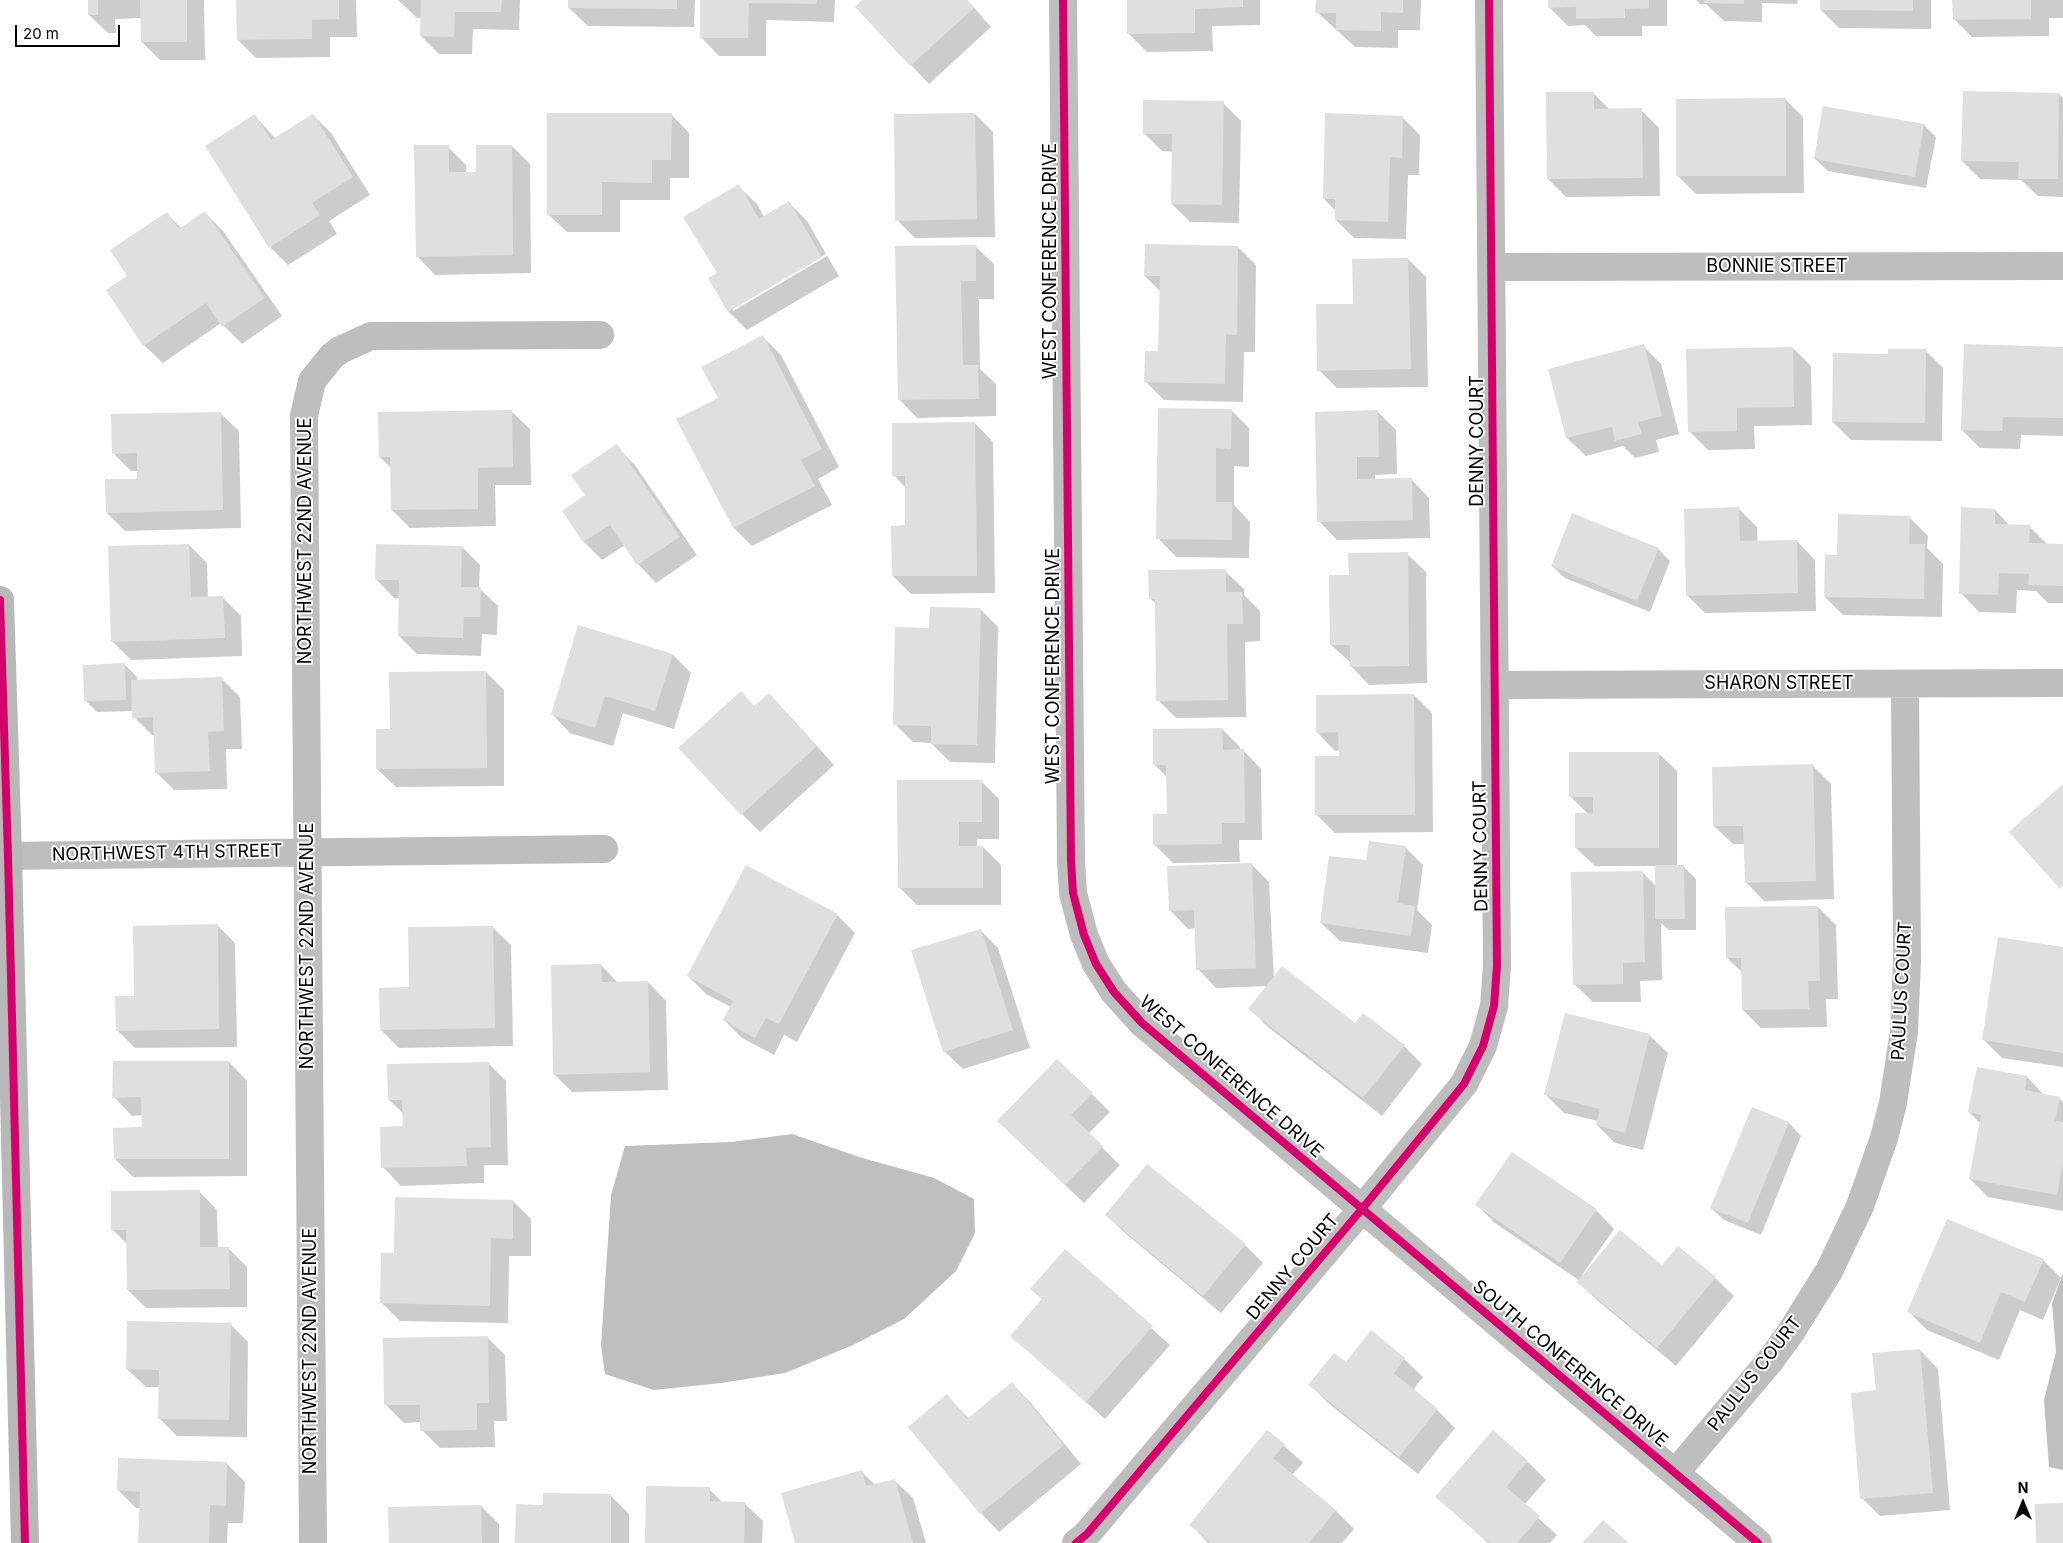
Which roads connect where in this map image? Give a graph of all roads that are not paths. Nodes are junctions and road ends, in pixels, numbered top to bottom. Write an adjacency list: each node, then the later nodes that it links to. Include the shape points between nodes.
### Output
1 (1063, 0): 13 (street, WEST CONFERENCE DRIVE, via 1070,852 1073,894 1096,964 1114,992 1142,1023)
2 (1489, 0): 4 (street, DENNY COURT)
3 (2063, 266): 4 (street, BONNIE STREET)
4 (1492, 267): 9 (street, DENNY COURT)
5 (600, 334): 11 (street, NORTHWEST 22ND AVENUE, via 371,336 332,356 312,381 304,416)
6 (0, 600): 12 (main road)
7 (2063, 683): 8 (street, SHARON STREET)
8 (1905, 684): 9 (street, SHARON STREET); 14 (street, PAULUS COURT, via 1907,962 1904,1031 1884,1138 1860,1206 1829,1271 1792,1332)
9 (1495, 685): 13 (street, DENNY COURT, via 1497,966 1494,1006 1483,1046 1464,1084)
10 (604, 849): 11 (street, NORTHWEST 4TH STREET)
11 (307, 851): 12 (street, NORTHWEST 4TH STREET); 17 (street, NORTHWEST 22ND AVENUE)
12 (4, 856): 16 (main road)
13 (1362, 1209): 14 (street, SOUTH CONFERENCE DRIVE); 15 (street, DENNY COURT)
14 (1675, 1473): 18 (street, SOUTH CONFERENCE DRIVE)
15 (1087, 1540)
16 (25, 1543)
17 (313, 1543)
18 (1758, 1543)

